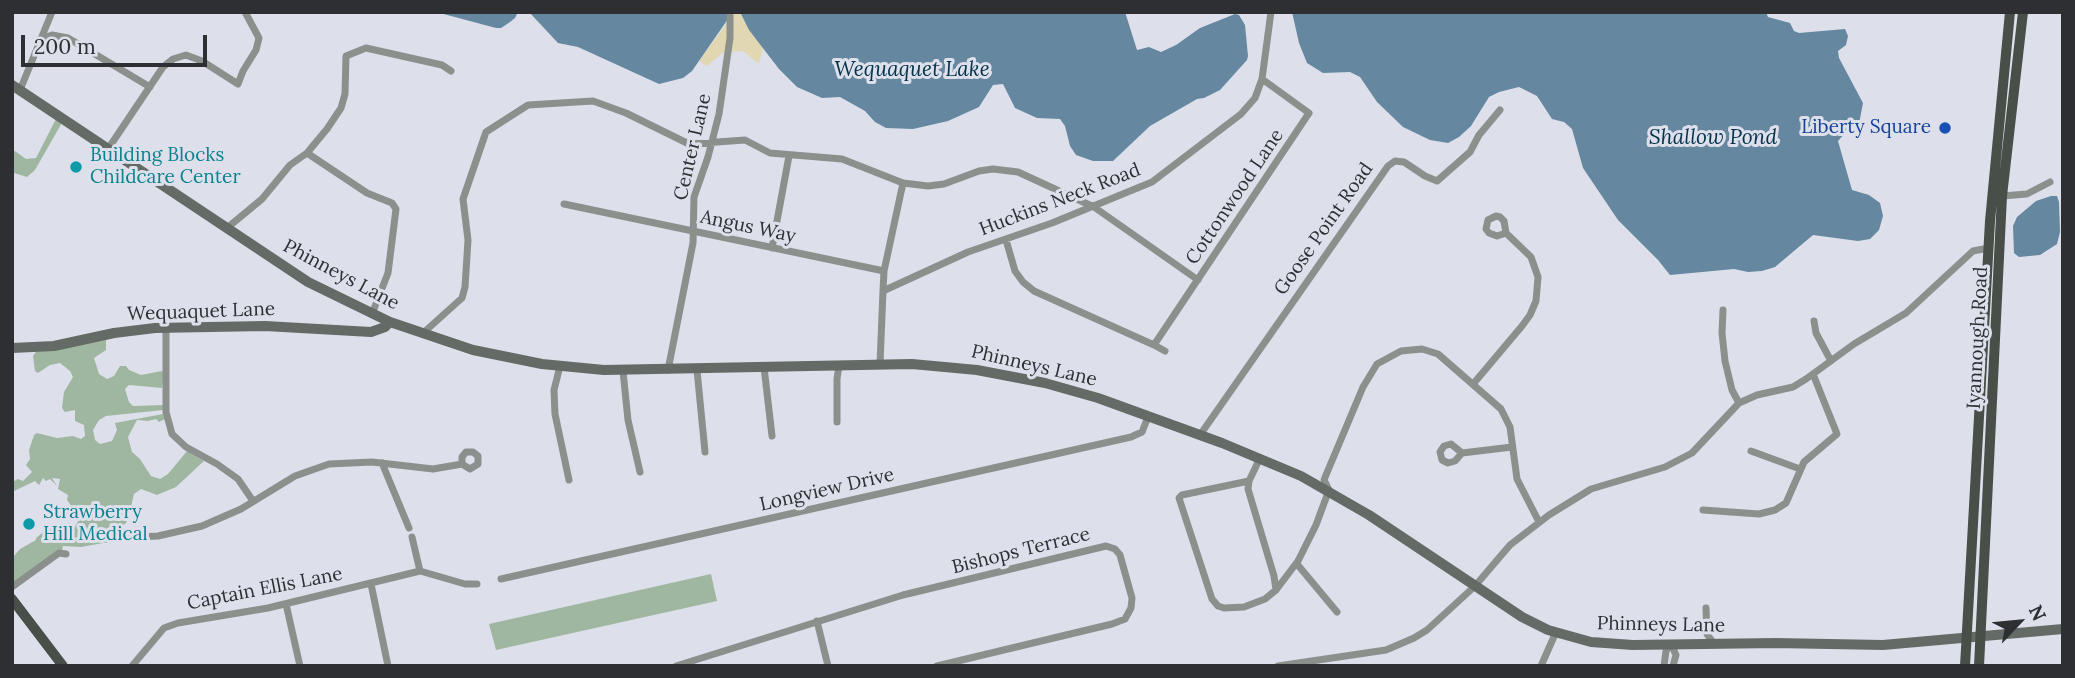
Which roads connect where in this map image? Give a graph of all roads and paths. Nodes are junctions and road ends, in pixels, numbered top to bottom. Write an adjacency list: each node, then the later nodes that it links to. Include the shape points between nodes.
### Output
1 (52, 12): 7 (street)
2 (245, 12): 10 (street, via 259,38 238,83 183,55 168,62)
3 (730, 12): 13 (street, Center Lane, via 725,76)
4 (1271, 12): 9 (street, Huckins Neck Road)
5 (2010, 12): 27 (main road, Iyannough Road)
6 (2023, 12): 19 (main road, Iyannough Road)
7 (41, 40): 10 (street, via 52,35 68,38); 11 (street)
8 (452, 71): 15 (street, via 366,48 356,50 346,56 341,108)
9 (1262, 79): 21 (street, Huckins Neck Road, via 1241,114 1171,170); 29 (street, Cottonwood Lane, via 1309,113)
10 (150, 87): 14 (street)
11 (16, 88): 14 (main road, Phinneys Lane)
12 (1500, 110): 53 (street, Goose Point Road, via 1470,152 1437,181 1404,162 1391,163)
13 (712, 142): 16 (street, via 745,140 770,153); 23 (street, Center Lane, via 694,197); 36 (street, via 689,144 593,101 528,105 486,132 463,199 468,240 462,298)
14 (108, 149): 22 (main road, Phinneys Lane)
15 (307, 153): 22 (street, via 293,161 262,199); 32 (street, via 396,209 388,273)
16 (789, 156): 18 (street, via 842,159); 26 (street)
17 (2050, 182): 19 (street, via 2027,194)
18 (903, 183): 21 (street, via 935,185 1000,168); 28 (street)
19 (2002, 196): 89 (main road, Iyannough Road)
20 (564, 204): 23 (street, Angus Way)
21 (1094, 207): 25 (street, Huckins Neck Road); 29 (street)
22 (227, 228): 32 (main road, Phinneys Lane, via 298,276)
23 (694, 231): 26 (street, Angus Way); 45 (street, Center Lane)
24 (1506, 233): 49 (street, via 1534,262 1538,293 1530,315)
25 (1006, 240): 30 (street, Huckins Neck Road); 37 (street, via 1015,271 1034,291)
26 (772, 248): 28 (street, Angus Way)
27 (1989, 248): 40 (street, via 1973,251 1906,313); 90 (main road, Iyannough Road)
28 (884, 271): 30 (street)
29 (1198, 280): 37 (street, Cottonwood Lane)
30 (883, 291): 42 (street)
31 (1723, 310): 50 (street, via 1725,361)
32 (372, 314): 34 (main road, Phinneys Lane)
33 (1814, 321): 40 (street)
34 (390, 322): 35 (main road, Wequaquet Lane, via 371,332 265,326); 36 (main road, Phinneys Lane)
35 (166, 328): 38 (main road, Wequaquet Lane); 67 (street, via 166,412 172,434 238,479)
36 (422, 334): 43 (main road, Phinneys Lane)
37 (1154, 345): 39 (street)
38 (12, 348)
39 (1165, 351)
40 (1831, 360): 48 (street)
41 (839, 365): 42 (main road, Phinneys Lane); 44 (main road, Phinneys Lane); 52 (street)
42 (880, 365): 51 (main road, Phinneys Lane, via 942,366 1010,375)
43 (560, 366): 47 (main road, Phinneys Lane); 64 (street, via 555,414)
44 (764, 367): 46 (main road, Phinneys Lane); 54 (street)
45 (668, 370): 46 (main road, Phinneys Lane); 47 (main road, Phinneys Lane)
46 (697, 370): 57 (street)
47 (623, 371): 63 (street)
48 (1813, 374): 50 (street, via 1793,387); 62 (street, via 1837,434)
49 (1474, 383): 55 (street, via 1504,414); 66 (street, via 1431,351 1412,349 1384,359 1363,387 1324,480)
50 (1739, 403): 69 (street, via 1704,443 1685,457 1591,489)
51 (1148, 416): 53 (main road, Phinneys Lane); 76 (street, Longview Drive, via 1142,432 1131,437)
52 (837, 422)
53 (1200, 435): 59 (main road, Phinneys Lane)
54 (772, 436)
55 (1512, 447): 58 (street); 69 (street, via 1517,479)
56 (1751, 451): 62 (street)
57 (705, 452)
58 (1462, 453)
59 (1260, 457): 65 (street); 66 (main road, Phinneys Lane)
60 (382, 463): 61 (street, via 433,470); 67 (street, via 320,466); 70 (street)
61 (462, 464)
62 (1800, 469): 68 (street, via 1789,498 1775,510 1759,514)
63 (640, 472)
64 (569, 480)
65 (1249, 481): 81 (street); 81 (street, via 1179,498 1215,603 1224,608 1244,607)
66 (1329, 490): 74 (street); 79 (main road, Phinneys Lane)
67 (253, 501): 72 (street, via 189,530)
68 (1703, 510)
69 (1539, 522): 79 (street, via 1510,545)
70 (409, 527)
71 (412, 537): 75 (street)
72 (120, 538)
73 (66, 554): 80 (street, via 59,553)
74 (1297, 564): 81 (street); 85 (street)
75 (419, 570): 77 (street, Captain Ellis Lane); 78 (street)
76 (501, 579)
77 (371, 584): 83 (street, Captain Ellis Lane); 96 (street)
78 (478, 584)
79 (1475, 586): 88 (main road, Phinneys Lane, via 1513,612); 100 (street, via 1427,630 1398,647)
80 (12, 587)
81 (1276, 590)
82 (12, 599): 93 (main road)
83 (286, 604): 94 (street, Captain Ellis Lane, via 171,625); 95 (street)
84 (1706, 608): 92 (street, via 1707,634)
85 (1337, 612)
86 (817, 621): 97 (street, Bishops Terrace); 98 (street); 99 (street, Bishops Terrace, via 1102,547 1120,555 1132,598 1125,619)
87 (2063, 629): 89 (main road, Phinneys Lane)
88 (1556, 632): 91 (main road, Phinneys Lane, via 1600,643); 101 (street)
89 (1982, 635): 90 (main road, Phinneys Lane); 105 (main road, Iyannough Road)
90 (1966, 637): 92 (main road, Phinneys Lane, via 1883,645); 104 (main road, Iyannough Road)
91 (1671, 644): 92 (main road, Phinneys Lane); 102 (street); 103 (street, via 1676,655)
92 (1714, 644)
93 (63, 666)
94 (132, 666)
95 (299, 666)
96 (388, 666)
97 (676, 666)
98 (828, 666)
99 (937, 666)
100 (1278, 666)
101 (1541, 666)
102 (1664, 666)
103 (1673, 666)
104 (1965, 666)
105 (1979, 666)

